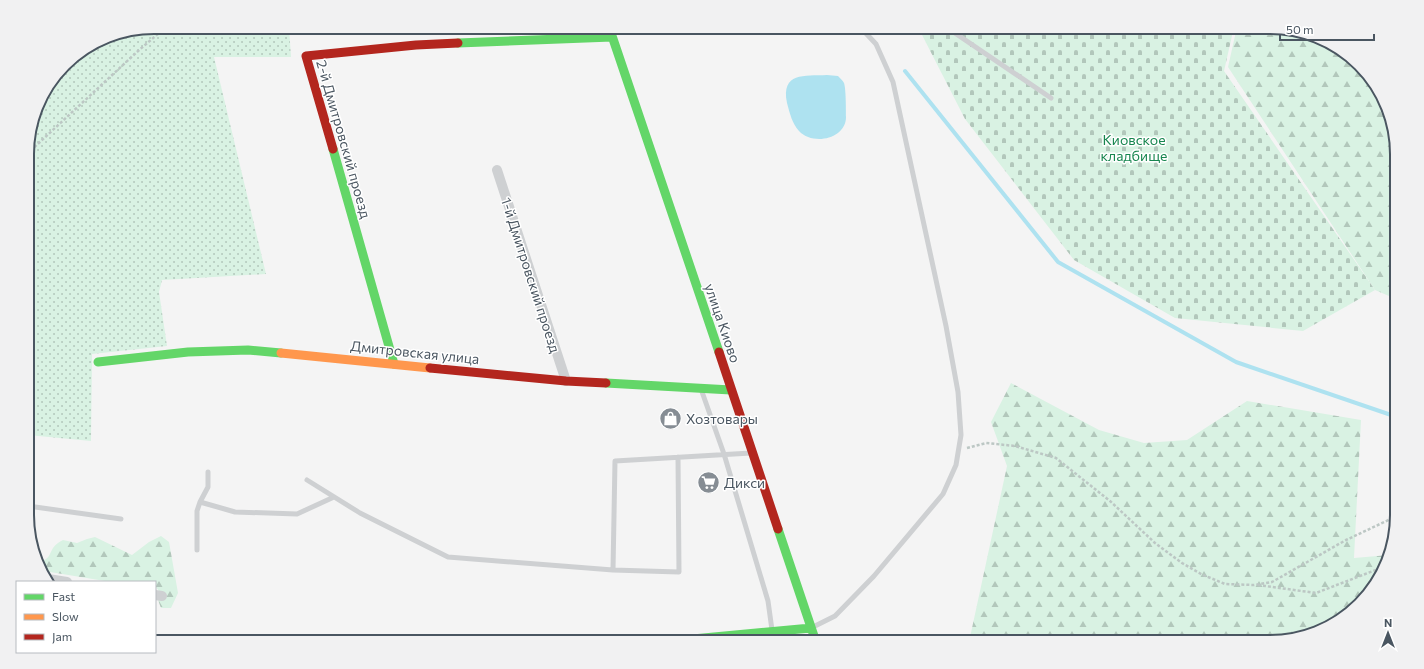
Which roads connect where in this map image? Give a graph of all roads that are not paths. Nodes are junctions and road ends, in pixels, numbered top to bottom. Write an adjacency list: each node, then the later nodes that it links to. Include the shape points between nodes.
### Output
1 (611, 34): 4 (street, улица Киово)
2 (867, 34): 23 (lane, via 876,44 894,82 943,311 958,392 961,435 956,465 943,494 874,576 835,616)
3 (956, 34): 5 (lane)
4 (612, 37): 8 (street, 2-й Дмитровский проезд, via 416,45 306,56); 11 (street, улица Киово)
5 (1051, 98)
6 (496, 170): 9 (street, 1-й Дмитровский проезд)
7 (98, 362): 8 (street, Дмитровская улица, via 188,352 248,350)
8 (394, 364): 9 (street, Дмитровская улица)
9 (566, 381): 10 (street, Дмитровская улица)
10 (700, 389): 11 (street, Дмитровская улица); 13 (lane)
11 (731, 390): 12 (street, улица Киово)
12 (752, 453): 13 (lane); 23 (street, улица Киово)
13 (724, 454): 14 (lane); 24 (lane, via 768,601)
14 (678, 457): 22 (lane, via 615,461); 22 (lane, via 679,572)
15 (208, 472): 18 (lane, via 208,487)
16 (307, 480): 17 (lane)
17 (334, 496): 18 (lane, via 297,514 235,512); 22 (lane, via 360,513 448,557)
18 (200, 502): 21 (lane, via 197,511)
19 (34, 507): 20 (lane)
20 (121, 520)
21 (197, 550)
22 (613, 570)
23 (811, 628): 24 (street); 26 (street, улица Киово)
24 (773, 631): 25 (street)
25 (732, 635)
26 (814, 635)

